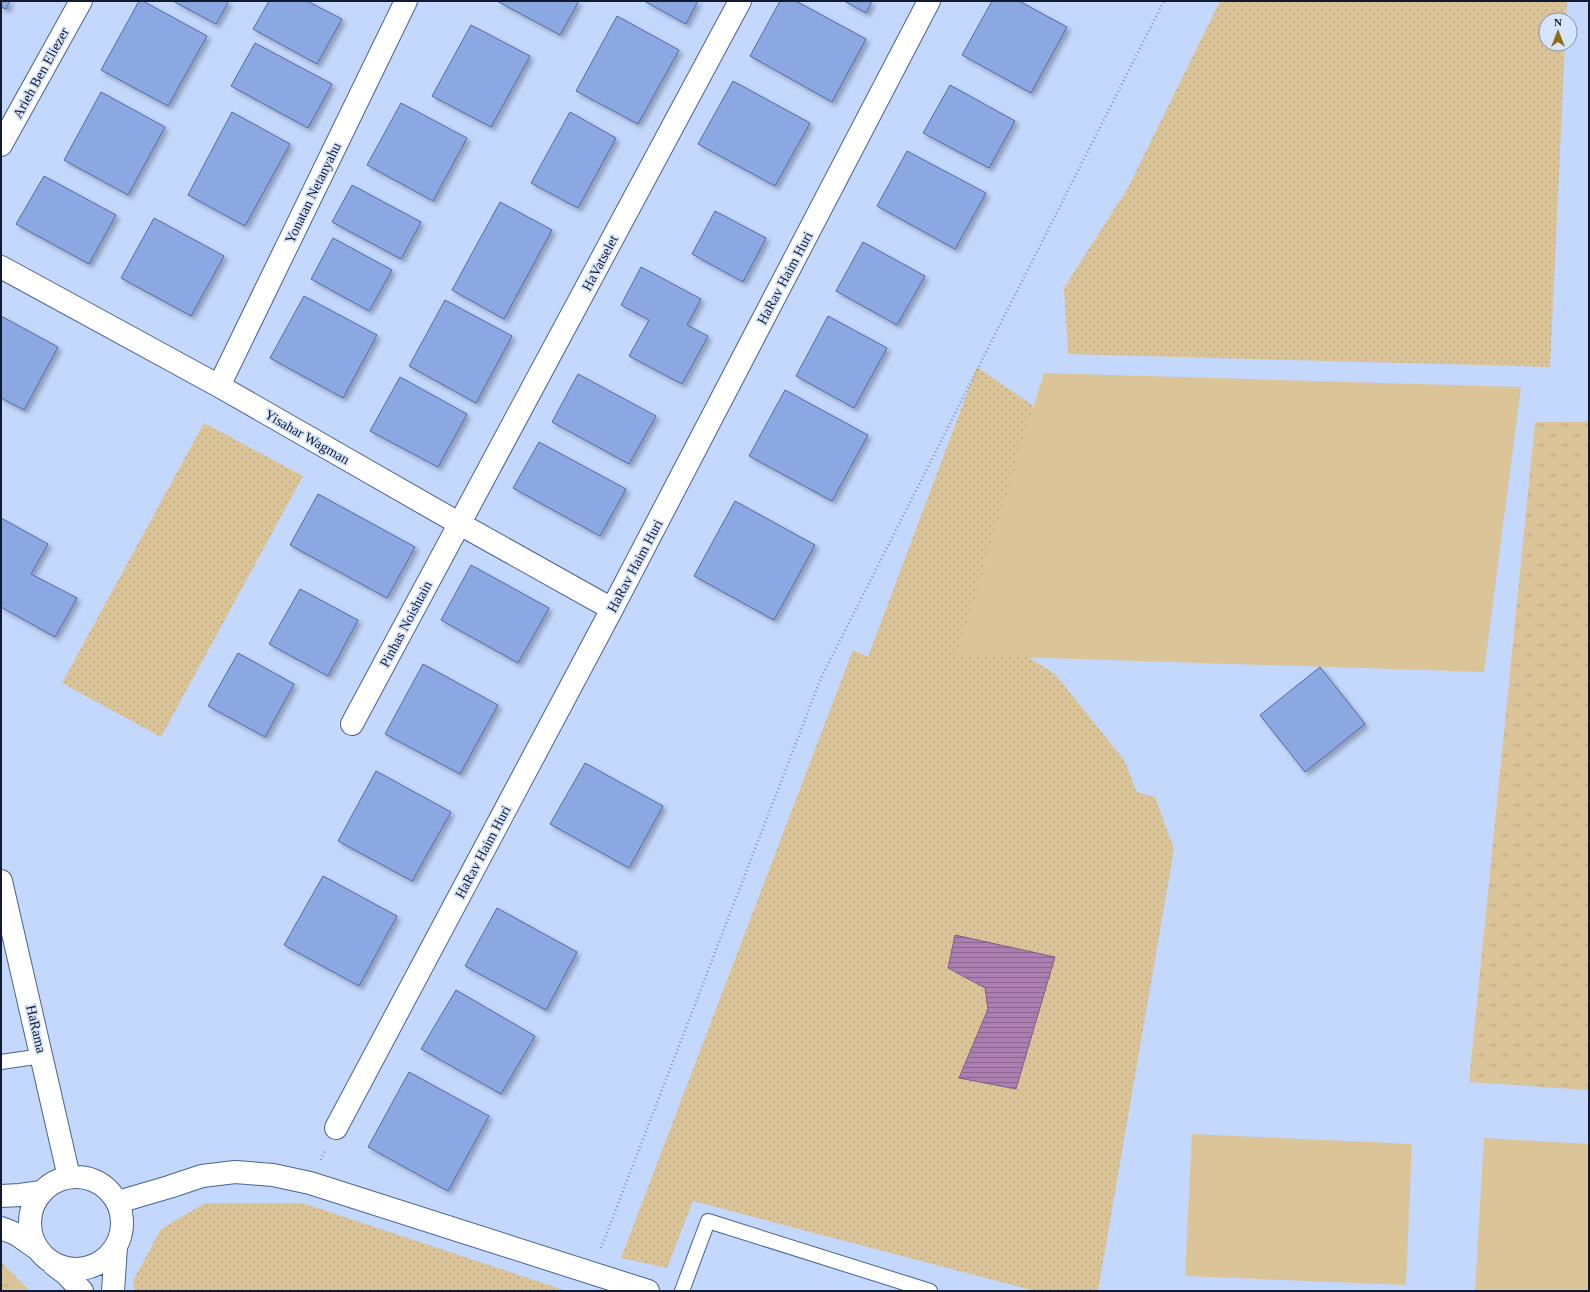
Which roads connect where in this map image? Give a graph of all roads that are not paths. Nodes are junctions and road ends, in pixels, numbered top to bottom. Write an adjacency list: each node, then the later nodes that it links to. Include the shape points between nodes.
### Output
1 (81, 1): 5 (street, Arieh Ben Eliezer)
2 (406, 1): 7 (street, Yonatan Netanyahu)
3 (740, 1): 8 (street, HaVatselet)
4 (930, 1): 9 (street, HaRav Haim Huri)
5 (1, 145)
6 (1, 267): 7 (street, Yisahar Wagman)
7 (219, 386): 8 (street, Yisahar Wagman)
8 (460, 524): 9 (street, Yisahar Wagman); 10 (street, Pinhas Noishtain)
9 (612, 609): 14 (street, HaRav Haim Huri)
10 (352, 724)
11 (1, 881): 12 (street, HaRama)
12 (42, 1056): 13 (lane); 15 (street, HaRama)
13 (1, 1062)
14 (336, 1128)
15 (69, 1177): 16 (street, via 58,1180); 18 (street, via 80,1176 102,1184)
16 (41, 1192): 17 (street); 21 (street, via 33,1204 29,1219 30,1234)
17 (1, 1196)
18 (118, 1202): 20 (street, via 122,1232); 24 (street, via 202,1176 234,1172 273,1174 310,1183)
19 (1, 1228): 21 (street, via 16,1234)
20 (116, 1247): 21 (street, via 106,1259 92,1267 76,1270 61,1268); 23 (street)
21 (42, 1254): 22 (street)
22 (82, 1291)
23 (113, 1291)
24 (648, 1291)
25 (682, 1291): 26 (lane, via 708,1221)
26 (930, 1291)

